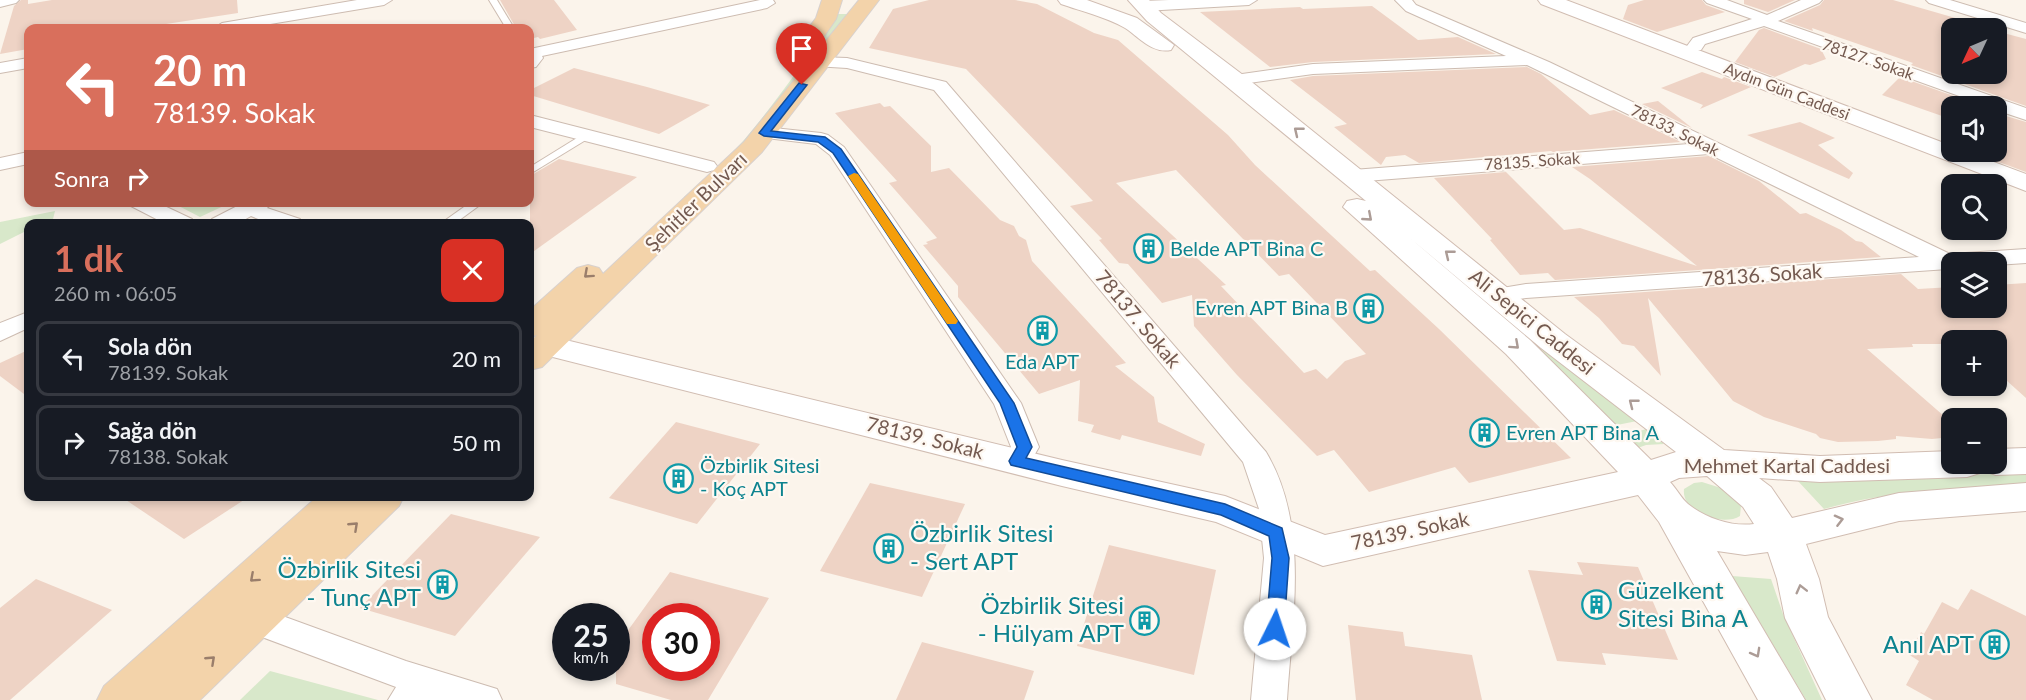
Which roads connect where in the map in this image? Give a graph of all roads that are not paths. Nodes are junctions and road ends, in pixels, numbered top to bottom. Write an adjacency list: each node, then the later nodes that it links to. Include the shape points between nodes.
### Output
1 (11, 0): 14 (street)
2 (384, 0): 17 (street)
3 (493, 0): 20 (lane)
4 (832, 0): 39 (main road, Şehitler Bulvarı, via 826,19 794,63)
5 (869, 0): 26 (main road, Şehitler Bulvarı)
6 (1069, 0): 15 (main road, via 1095,4); 65 (main road, Ali Sepici Caddesi, one-way to 65, via 1130,22 1197,71 1518,347)
7 (1250, 0): 15 (street)
8 (1402, 0): 25 (street, 78133. Sokak)
9 (1548, 0): 22 (main road, Aydın Gün Caddesi)
10 (1578, 0): 22 (main road, Aydın Gün Caddesi)
11 (1712, 0): 18 (street, 78127. Sokak)
12 (1814, 0): 18 (street)
13 (1934, 0): 21 (street)
14 (0, 2)
15 (1133, 2): 29 (main road, Ali Sepici Caddesi)
16 (767, 3): 24 (street)
17 (306, 7): 19 (street)
18 (1766, 20): 23 (street, via 1699,41); 30 (street, 78127. Sokak)
19 (265, 24)
20 (508, 24)
21 (2026, 28)
22 (1660, 40): 23 (main road, Aydın Gün Caddesi); 43 (main road, Aydın Gün Caddesi)
23 (1695, 46): 34 (main road, Aydın Gün Caddesi)
24 (534, 55)
25 (1530, 60): 29 (street, via 1313,69); 35 (street, 78133. Sokak)
26 (820, 62): 32 (main road, Şehitler Bulvarı); 70 (street, 78137. Sokak, via 847,63 940,86 1256,459 1274,509)
27 (24, 64): 28 (street)
28 (0, 68)
29 (1235, 80): 42 (main road, Ali Sepici Caddesi, one-way to 29)
30 (2026, 114)
31 (534, 122): 33 (street)
32 (764, 133): 58 (main road, Şehitler Bulvarı, via 717,184); 60 (street, via 821,139 837,151 1007,403 1025,447)
33 (585, 136): 39 (street); 40 (lane)
34 (1941, 138)
35 (1711, 147): 42 (street, 78135. Sokak); 54 (street, 78133. Sokak)
36 (24, 159): 38 (street)
37 (2004, 162): 41 (main road)
38 (0, 164)
39 (707, 166): 58 (main road, Şehitler Bulvarı, one-way to 58)
40 (534, 168)
41 (2026, 170)
42 (1353, 176): 56 (main road, Ali Sepici Caddesi, one-way to 42)
43 (2026, 183)
44 (148, 207): 48 (street)
45 (254, 207): 49 (street)
46 (258, 207): 50 (street)
47 (471, 207): 51 (lane)
48 (174, 219)
49 (230, 219)
50 (282, 219)
51 (453, 219)
52 (2026, 256): 53 (street, 78136. Sokak)
53 (2007, 257)
54 (1941, 259)
55 (1941, 262): 56 (street, 78136. Sokak)
56 (1498, 295): 62 (main road, Ali Sepici Caddesi, one-way to 56, via 1590,370)
57 (24, 321): 59 (street)
58 (536, 331): 60 (main road, 78139. Sokak)
59 (0, 333)
60 (1017, 461): 70 (main road, 78139. Sokak, via 1225,510)
61 (2026, 461): 63 (main road)
62 (1714, 462): 64 (main road, Mehmet Kartal Caddesi, via 1820,469); 65 (main road, Mehmet Kartal Caddesi, via 1673,465); 71 (main road, Ali Sepici Caddesi, via 1757,497)
63 (2007, 462)
64 (1941, 465)
65 (1630, 482): 69 (main road); 70 (main road, 78139. Sokak, via 1323,551)
66 (2026, 497): 71 (main road, one-way to 66, via 1899,507)
67 (338, 501): 74 (main road, one-way to 74)
68 (380, 501): 72 (main road, one-way to 68)
69 (1673, 512): 71 (main road, via 1711,535 1745,540); 78 (main road, one-way to 78)
70 (1276, 532): 77 (street, 78137. Sokak, via 1280,558)
71 (1782, 535): 79 (main road, Ali Sepici Caddesi, one-way to 71, via 1807,618)
72 (255, 620): 73 (street); 75 (main road, one-way to 72)
73 (415, 691): 76 (street)
74 (120, 700)
75 (169, 700)
76 (484, 700)
77 (1269, 700)
78 (1782, 700)
79 (1849, 700)

